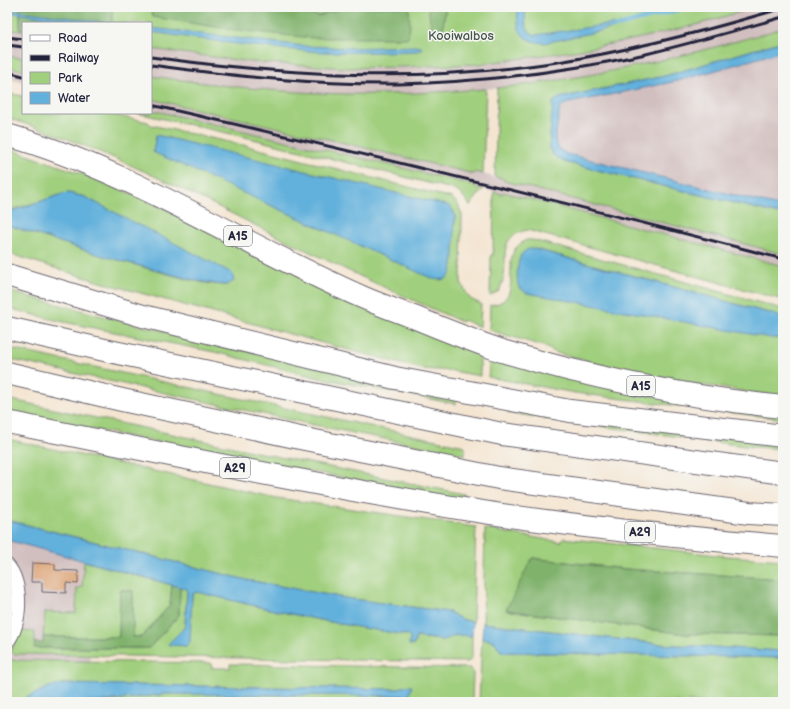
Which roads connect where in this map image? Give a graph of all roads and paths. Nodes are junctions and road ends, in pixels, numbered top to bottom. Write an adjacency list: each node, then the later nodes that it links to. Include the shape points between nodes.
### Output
1 (7, 136): 7 (highway, A15, via 92,166 163,198 363,298 469,339 590,375 675,393)
2 (7, 275): 9 (highway, via 143,316 395,378 570,411)
3 (7, 328): 10 (highway, via 466,428)
4 (7, 374): 6 (highway)
5 (7, 387): 6 (highway)
6 (122, 400): 11 (highway, via 499,478 749,513)
7 (783, 407)
8 (7, 422): 12 (highway, A29, via 209,463 464,509 692,538)
9 (783, 436)
10 (783, 472)
11 (783, 515)
12 (783, 546)
13 (7, 565): 14 (street, via 18,585 17,622)
14 (7, 642)

